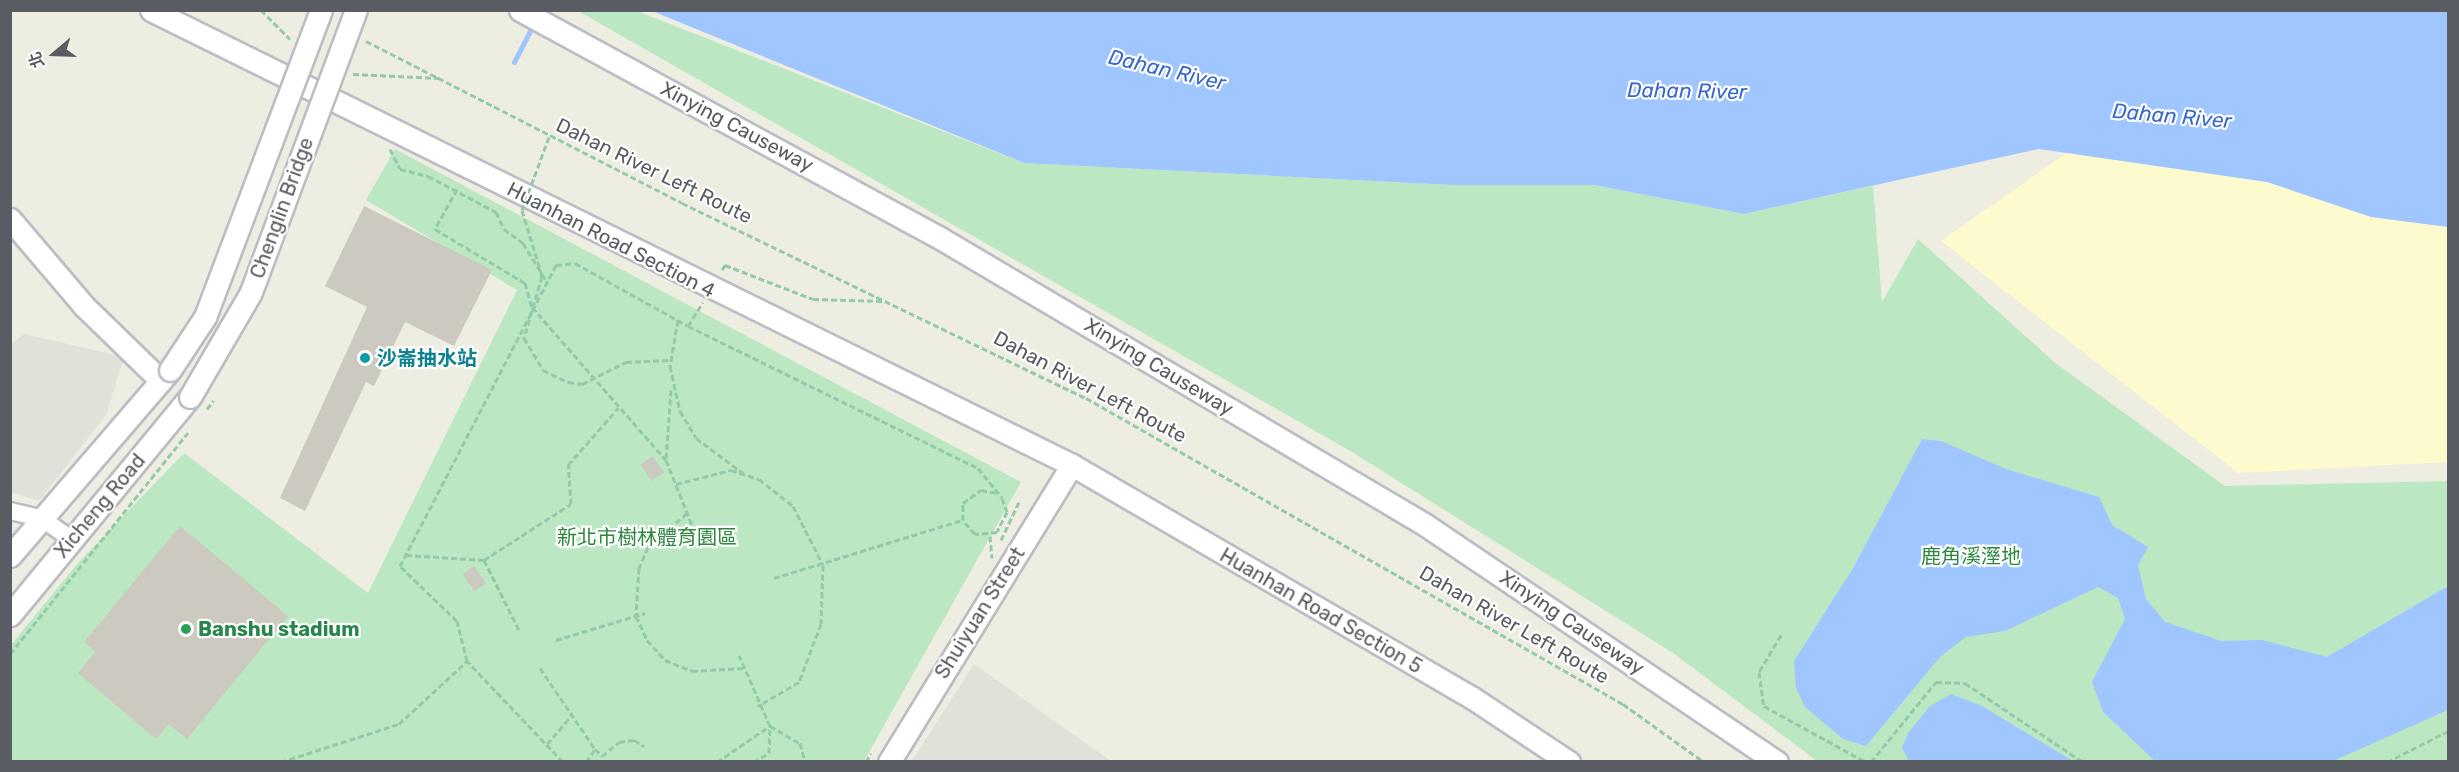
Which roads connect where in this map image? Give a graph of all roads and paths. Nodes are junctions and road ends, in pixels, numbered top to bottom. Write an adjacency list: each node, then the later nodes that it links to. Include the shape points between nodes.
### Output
1 (151, 10): 6 (street, Huanhan Road Section 4)
2 (321, 10): 17 (street, Chenglin Bridge, bridge, via 209,307)
3 (356, 10): 19 (street, Chenglin Bridge, bridge, via 251,292)
4 (520, 10): 69 (street, Xinying Causeway, via 940,238 1424,524)
5 (366, 41): 7 (path, Dahan River Left Route)
6 (389, 129): 8 (path, via 388,147 400,169); 11 (street, Huanhan Road Section 4)
7 (549, 137): 12 (path, Dahan River Left Route); 16 (path, bridge, via 522,210 542,276 524,338 543,369 568,382 582,384 627,362)
8 (457, 189): 10 (path, via 496,212 504,229 523,243); 13 (path, via 435,229 525,284)
9 (10, 219): 17 (street, via 84,306)
10 (547, 282): 13 (path); 14 (path, via 556,266 575,263)
11 (711, 290): 12 (path, via 724,265 813,299); 15 (path); 25 (street, Huanhan Road Section 4)
12 (886, 302): 68 (path, Dahan River Left Route, via 1086,398 1623,704)
13 (532, 307): 21 (path); 36 (path)
14 (678, 320): 15 (path); 16 (path)
15 (688, 326): 28 (path, via 978,468)
16 (670, 360): 18 (path)
17 (165, 375): 31 (street, Xicheng Road)
18 (671, 389): 24 (path); 26 (path, via 696,438)
19 (190, 397): 35 (street, Xicheng Road)
20 (214, 400): 22 (path)
21 (618, 408): 24 (path); 39 (path, via 568,465 571,504)
22 (199, 418)
23 (192, 428): 48 (path)
24 (666, 460): 27 (path)
25 (1072, 465): 66 (street, Shuiyuan Street); 67 (street, Huanhan Road Section 5, via 1471,698)
26 (746, 475): 27 (path, via 706,472); 40 (path, via 793,506)
27 (675, 484): 30 (path)
28 (996, 493): 32 (path, via 981,490 968,497); 34 (path, via 1006,505 1006,520)
29 (10, 511): 31 (street)
30 (687, 513): 33 (path); 44 (path, via 648,547 639,568)
31 (41, 518): 35 (street); 37 (street, Xicheng Road)
32 (963, 520): 34 (path, via 975,534); 40 (path)
33 (694, 530)
34 (990, 536): 38 (path)
35 (72, 540): 43 (street, Xicheng Road)
36 (406, 555): 39 (path); 50 (path, via 400,566 458,621)
37 (10, 556)
38 (992, 559)
39 (484, 560): 45 (path)
40 (823, 565): 41 (path); 53 (path, via 821,624 799,682)
41 (774, 578)
42 (645, 613): 44 (path)
43 (10, 615)
44 (636, 616): 47 (path); 52 (path, via 647,640 665,660 692,671)
45 (519, 630)
46 (1781, 635): 70 (path, via 1759,672 1764,706)
47 (556, 640)
48 (10, 654)
49 (739, 655): 52 (path)
50 (467, 661): 57 (path); 60 (path, via 399,724)
51 (540, 668): 54 (path)
52 (744, 668): 53 (path)
53 (758, 706): 55 (path)
54 (571, 716): 57 (path); 59 (path)
55 (770, 726): 63 (path); 64 (path, via 769,753); 65 (path, via 800,743)
56 (2448, 731): 73 (path)
57 (547, 744): 61 (path)
58 (644, 746): 59 (path, via 634,740 619,742 602,756)
59 (595, 749): 62 (path)
60 (280, 762)
61 (563, 762)
62 (586, 762)
63 (717, 762)
64 (753, 762)
65 (805, 762)
66 (889, 762)
67 (1569, 762)
68 (1704, 762)
69 (1777, 762)
70 (1866, 762)
71 (1871, 762): 72 (path, via 1936,682 1965,683)
72 (2084, 762)
73 (2387, 762)

